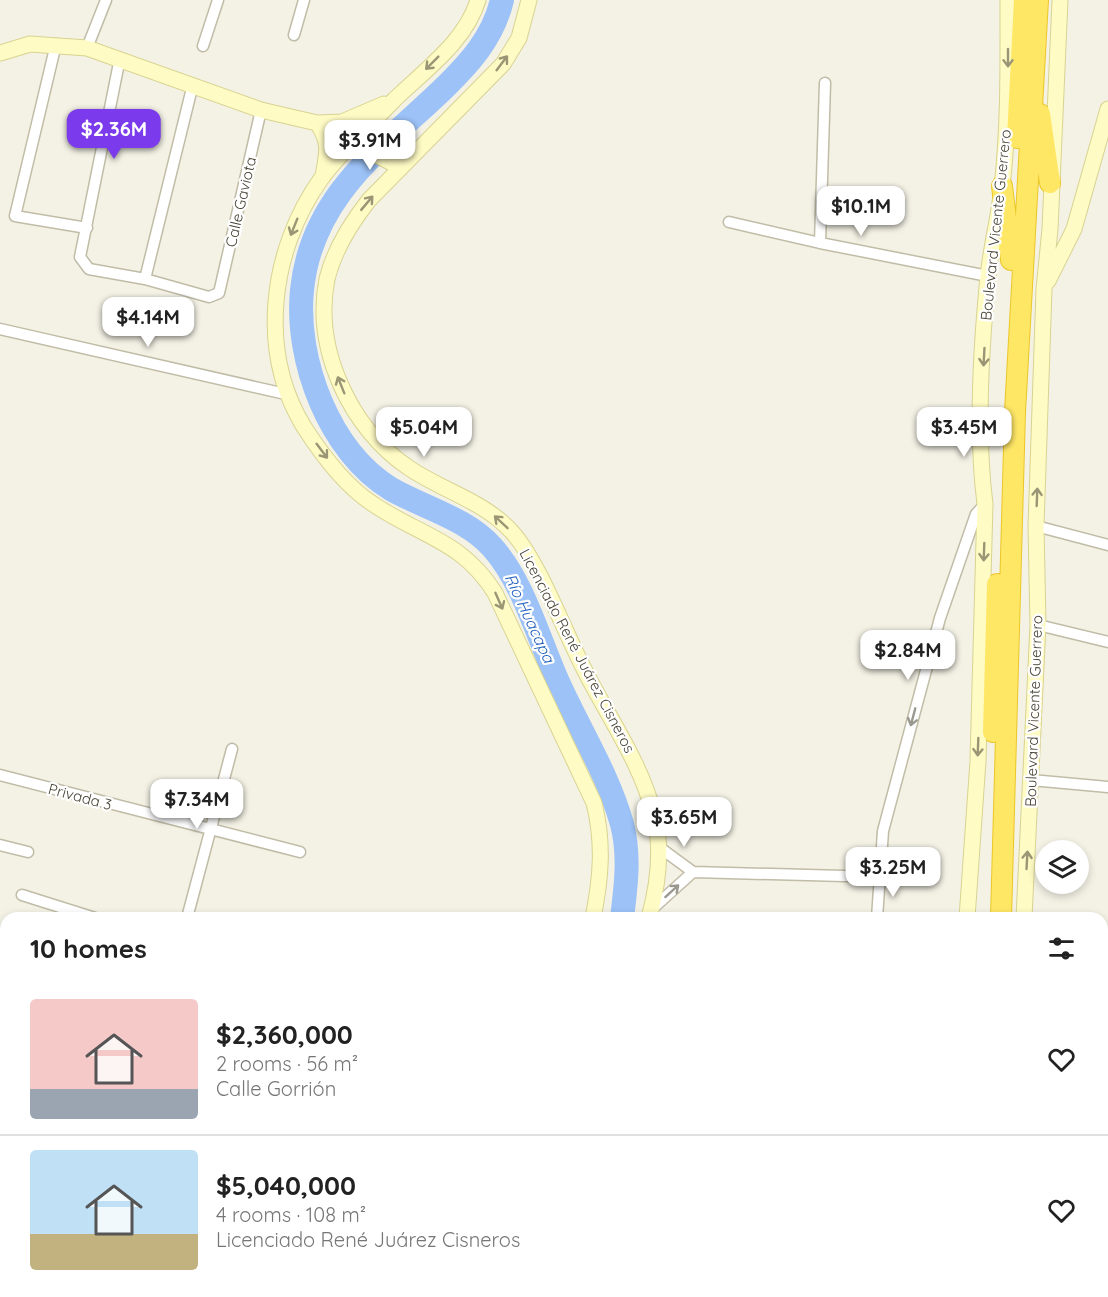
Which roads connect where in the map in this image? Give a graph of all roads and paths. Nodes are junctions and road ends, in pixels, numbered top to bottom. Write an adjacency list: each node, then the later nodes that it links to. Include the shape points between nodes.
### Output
1 (106, 0): 13 (street)
2 (218, 0): 12 (street)
3 (304, 0): 10 (street)
4 (478, 0): 19 (main road, one-way to 19, via 462,33)
5 (529, 0): 24 (main road, Licenciado René Juárez Cisneros, one-way to 5, via 503,64 519,38)
6 (1008, 0): 27 (main road, Boulevard Vicente Guerrero, one-way to 27)
7 (1024, 0): 33 (highway, Boulevard Vicente Guerrero)
8 (1038, 0): 16 (highway, Boulevard Vicente Guerrero)
9 (1060, 0): 26 (main road, Boulevard Vicente Guerrero)
10 (294, 35)
11 (56, 44): 13 (main road); 14 (main road, via 30,44); 29 (street, via 15,216)
12 (203, 46)
13 (87, 48): 15 (main road)
14 (0, 53)
15 (120, 58): 18 (main road); 29 (street)
16 (1034, 78): 26 (highway); 64 (highway, Boulevard Vicente Guerrero, via 1015,412)
17 (825, 83): 32 (street)
18 (193, 84): 20 (main road); 35 (street)
19 (395, 99): 22 (main road, via 342,122); 23 (main road)
20 (261, 110): 22 (main road); 35 (street, Calle Gaviota, via 219,293 209,297)
21 (1108, 110): 31 (main road)
22 (316, 123): 23 (main road); 25 (main road, via 326,135 328,146)
23 (357, 145): 24 (main road); 25 (main road)
24 (398, 167): 50 (main road, Licenciado René Juárez Cisneros, one-way to 24, via 655,815 636,765 518,541 493,514 410,469 382,447 345,394 330,356 325,317 327,280 338,249 354,219)
25 (322, 178): 38 (main road, one-way to 38, via 294,225 277,289 275,336)
26 (1050, 183): 30 (main road, Boulevard Vicente Guerrero)
27 (1002, 186): 33 (highway); 34 (main road, Boulevard Vicente Guerrero)
28 (729, 222): 32 (street)
29 (87, 228): 35 (street, via 80,258 83,264 89,269)
30 (1050, 229): 31 (main road, via 1065,234); 36 (main road, Boulevard Vicente Guerrero)
31 (1074, 229): 36 (main road)
32 (820, 243): 34 (street)
33 (1011, 260): 63 (highway, Boulevard Vicente Guerrero, via 1003,400)
34 (988, 276): 39 (main road, Boulevard Vicente Guerrero, one-way to 39, via 981,426)
35 (145, 279)
36 (1044, 289): 40 (main road, Boulevard Vicente Guerrero, one-way to 36)
37 (0, 329): 38 (street)
38 (290, 395): 58 (main road, one-way to 58, via 304,426 347,484 373,504 464,554 495,593 594,803 601,830 602,862)
39 (985, 504): 54 (street, one-way to 54, via 976,514 940,618 883,831); 62 (main road, Boulevard Vicente Guerrero, one-way to 62, via 978,761)
40 (1036, 526): 41 (street); 42 (main road, Boulevard Vicente Guerrero)
41 (1108, 545)
42 (1038, 625): 43 (street); 46 (main road, Boulevard Vicente Guerrero)
43 (1108, 642)
44 (232, 749): 48 (street)
45 (0, 775): 48 (street, Privada 3)
46 (1031, 780): 47 (street); 65 (main road, Boulevard Vicente Guerrero, one-way to 46)
47 (1108, 787)
48 (212, 831): 52 (street, Privada 3); 57 (street)
49 (0, 845): 51 (street)
50 (658, 847): 53 (street); 59 (main road, Licenciado René Juárez Cisneros)
51 (28, 852)
52 (300, 852)
53 (693, 872): 54 (street); 60 (street, one-way to 53)
54 (880, 877): 61 (street)
55 (22, 895): 56 (street)
56 (76, 912)
57 (189, 912)
58 (594, 912)
59 (650, 912)
60 (652, 912)
61 (877, 912)
62 (967, 912)
63 (988, 912)
64 (1001, 912)
65 (1024, 912)

